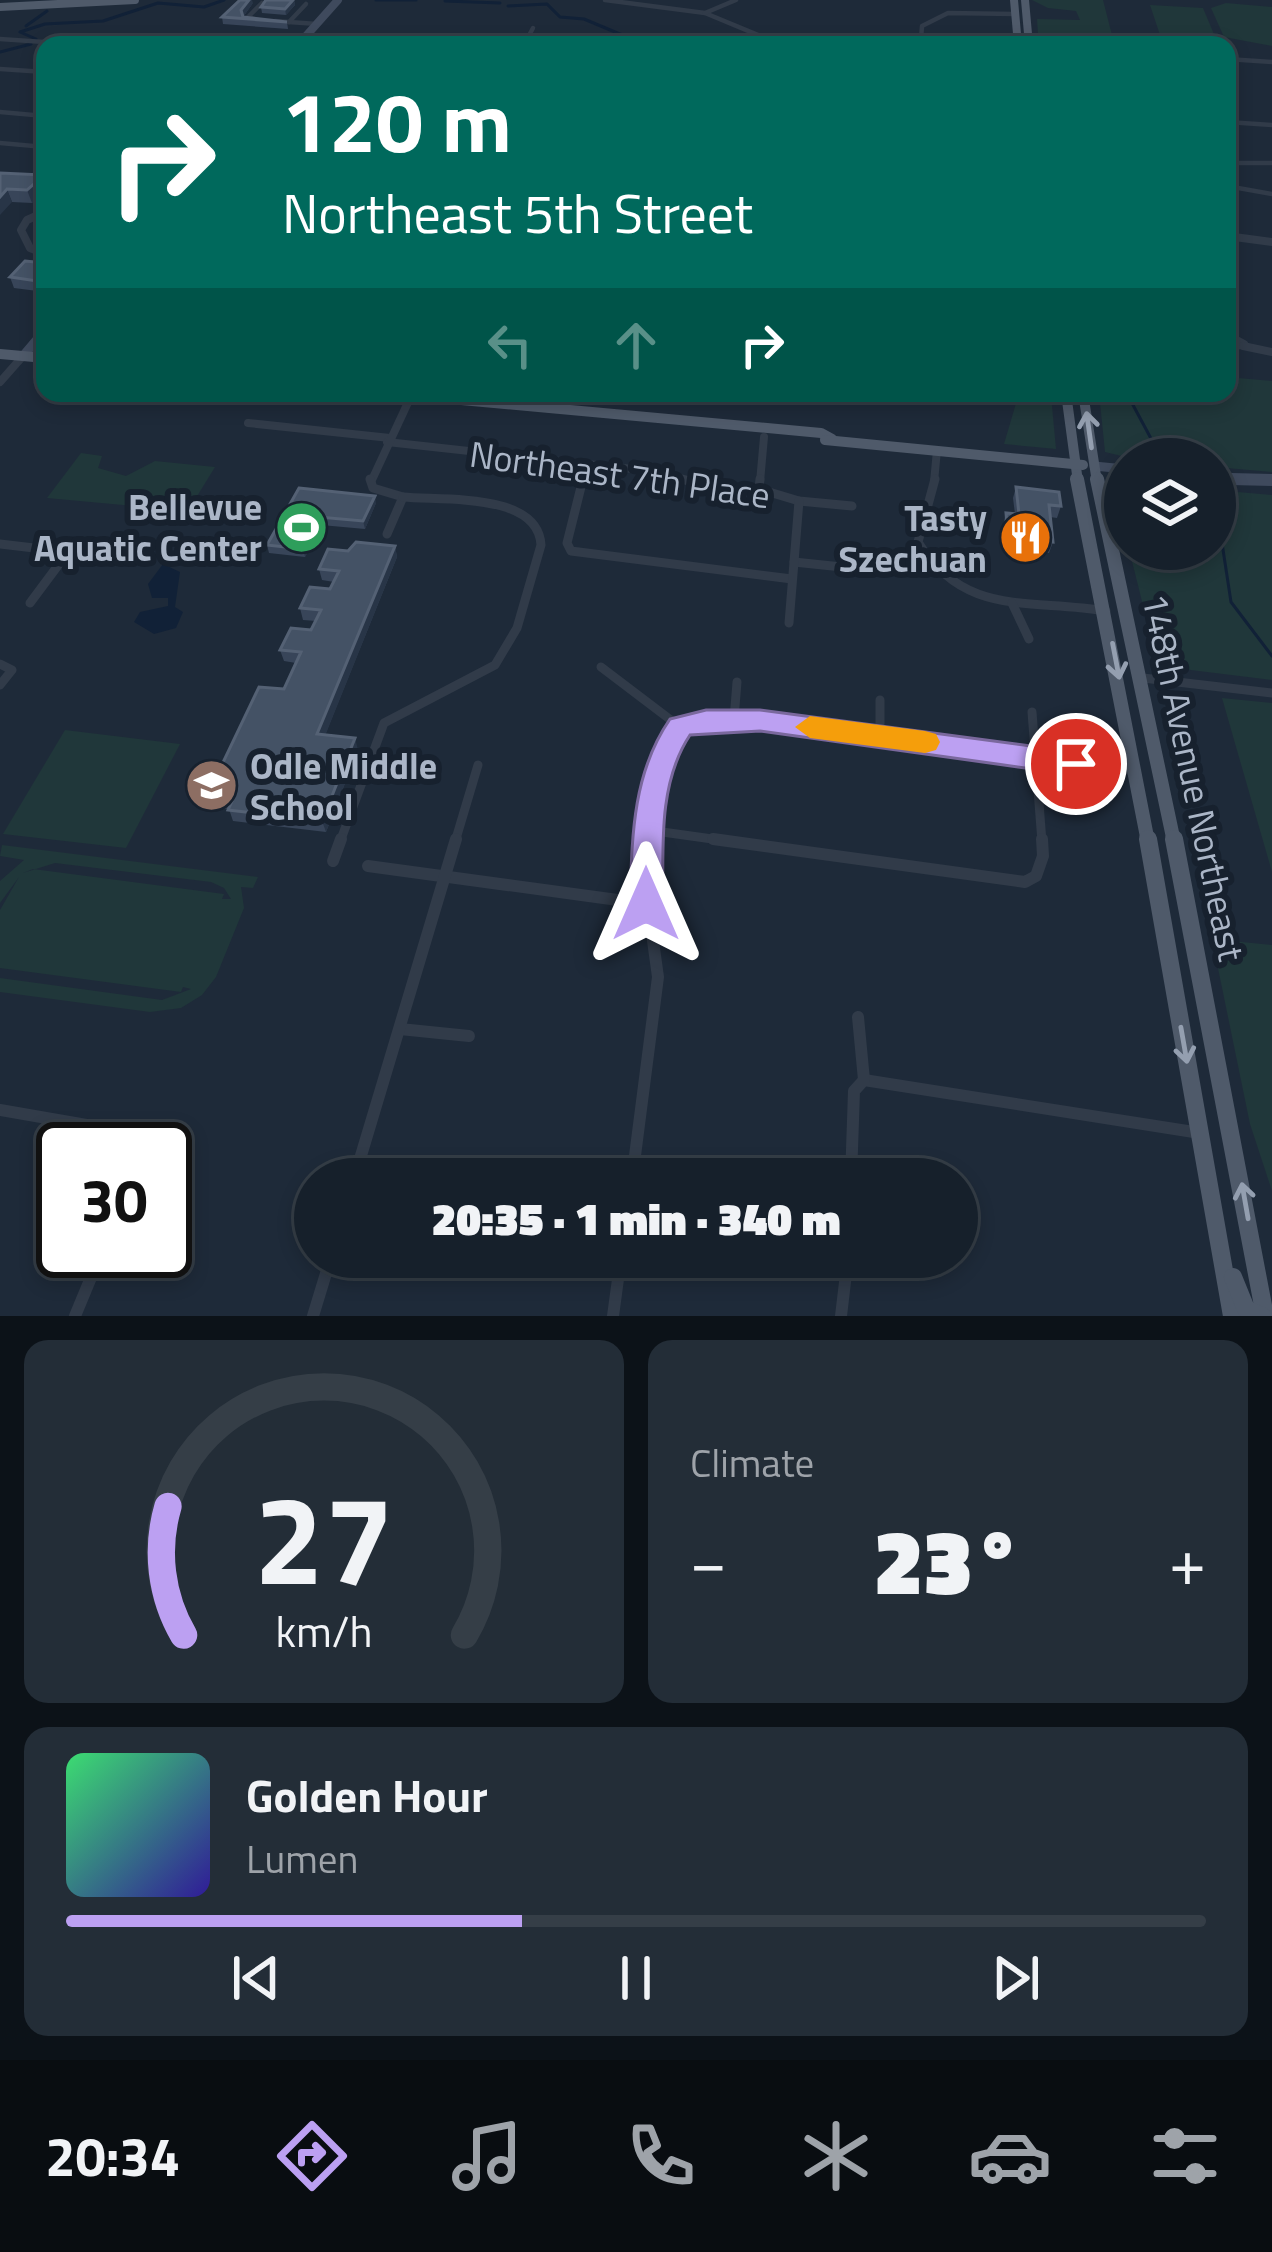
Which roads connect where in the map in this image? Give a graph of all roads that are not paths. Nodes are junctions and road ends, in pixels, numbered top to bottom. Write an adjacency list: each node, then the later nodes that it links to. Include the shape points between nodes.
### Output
1 (135, 0): 8 (main road)
2 (338, 0): 13 (main road)
3 (605, 0): 10 (street)
4 (736, 0): 10 (street)
5 (1024, 0): 11 (main road)
6 (262, 3): 12 (street, via 249,19)
7 (306, 4): 12 (street)
8 (0, 7)
9 (1014, 8): 11 (main road); 18 (street, via 932,18)
10 (705, 13): 17 (street)
11 (1026, 19): 19 (main road)
12 (289, 22): 13 (street)
13 (317, 24): 15 (main road)
14 (533, 28): 16 (street)
15 (306, 36)
16 (529, 36)
17 (760, 36)
18 (920, 36)
19 (1028, 36)
20 (0, 39): 21 (street)
21 (36, 41)
22 (1236, 60): 23 (street)
23 (1272, 62)
24 (0, 69): 25 (street)
25 (36, 71)
26 (0, 112): 27 (street)
27 (36, 115)
28 (1236, 123): 29 (street)
29 (1272, 125)
30 (0, 143): 31 (street)
31 (36, 146)
32 (1272, 163): 33 (street)
33 (1236, 165)
34 (1236, 188): 35 (street)
35 (1272, 194)
36 (36, 216): 39 (street, via 21,230)
37 (1236, 237): 38 (street)
38 (1272, 242)
39 (36, 250)
40 (1236, 338): 42 (street)
41 (36, 341): 46 (main road)
42 (1243, 346): 43 (street); 44 (street)
43 (1236, 347)
44 (1272, 352)
45 (0, 354): 46 (main road)
46 (23, 356): 47 (main road); 48 (street)
47 (36, 357)
48 (0, 382)
49 (407, 402): 59 (street)
50 (470, 402): 54 (main road)
51 (533, 402): 54 (street)
52 (1067, 402): 62 (main road, 148th Avenue Northeast)
53 (1085, 402): 63 (main road, 148th Avenue Northeast, one-way to 53)
54 (531, 408): 56 (main road)
55 (248, 423): 59 (street, Northeast 7th Place)
56 (698, 425): 57 (main road); 58 (main road)
57 (764, 436): 58 (main road); 67 (street)
58 (832, 439): 60 (main road)
59 (389, 440): 61 (street, Northeast 7th Place); 68 (street, via 370,483)
60 (937, 449): 62 (main road); 78 (street, via 918,542 938,575 984,599)
61 (586, 464): 67 (street, Northeast 7th Place); 75 (street, via 567,547 578,554)
62 (1076, 465): 63 (main road); 76 (main road, 148th Avenue Northeast)
63 (1094, 466): 64 (main road); 81 (main road, 148th Avenue Northeast)
64 (1104, 467)
65 (1236, 480): 66 (main road)
66 (1272, 484)
67 (759, 489): 69 (street, Northeast 7th Place)
68 (403, 497): 71 (street); 98 (street, via 518,510 540,529 542,545 505,654 384,723)
69 (799, 501): 70 (street, Northeast 7th Place); 73 (street)
70 (852, 506)
71 (387, 534)
72 (0, 544): 77 (street, via 68,553)
73 (794, 562): 74 (street); 75 (street)
74 (861, 569)
75 (792, 579): 80 (street)
76 (1102, 590): 79 (main road, 148th Avenue Northeast); 81 (main road, via 1116,595)
77 (30, 603)
78 (1012, 603): 79 (street); 82 (street)
79 (1106, 611): 96 (main road, 148th Avenue Northeast, one-way to 96)
80 (788, 623)
81 (1130, 623): 85 (main road, 148th Avenue Northeast)
82 (1029, 639)
83 (0, 664): 87 (street, via 12,670)
84 (601, 667): 92 (street)
85 (1142, 678): 88 (street); 113 (main road, 148th Avenue Northeast, one-way to 85)
86 (737, 682): 91 (street)
87 (0, 685)
88 (1272, 693)
89 (880, 700): 93 (street)
90 (1032, 712): 94 (street)
91 (734, 718): 92 (street); 93 (street)
92 (680, 727): 97 (street, via 661,755)
93 (880, 736): 94 (street)
94 (1035, 758): 96 (street); 97 (street, via 1043,856 1036,876 1011,882)
95 (478, 765): 100 (street)
96 (1137, 771): 108 (main road, 148th Avenue Northeast, one-way to 108)
97 (648, 830): 101 (street)
98 (333, 861)
99 (368, 866): 100 (street)
100 (443, 876): 101 (street); 103 (street)
101 (646, 904): 110 (street, via 658,977)
102 (858, 1017): 105 (street)
103 (400, 1029): 104 (street); 109 (street)
104 (469, 1036)
105 (864, 1080): 108 (street); 111 (street, via 854,1091)
106 (0, 1110): 107 (street)
107 (49, 1122)
108 (1199, 1133): 112 (main road, 148th Avenue Northeast)
109 (360, 1158)
110 (635, 1158)
111 (852, 1158)
112 (1216, 1226): 122 (main road, 148th Avenue Northeast); 123 (main road, via 1240,1300)
113 (1264, 1272): 123 (main road, 148th Avenue Northeast)
114 (91, 1278): 118 (street)
115 (325, 1278): 119 (street)
116 (618, 1278): 120 (street)
117 (846, 1278): 121 (street)
118 (75, 1316)
119 (313, 1316)
120 (613, 1316)
121 (841, 1316)
122 (1232, 1316)
123 (1263, 1316)

